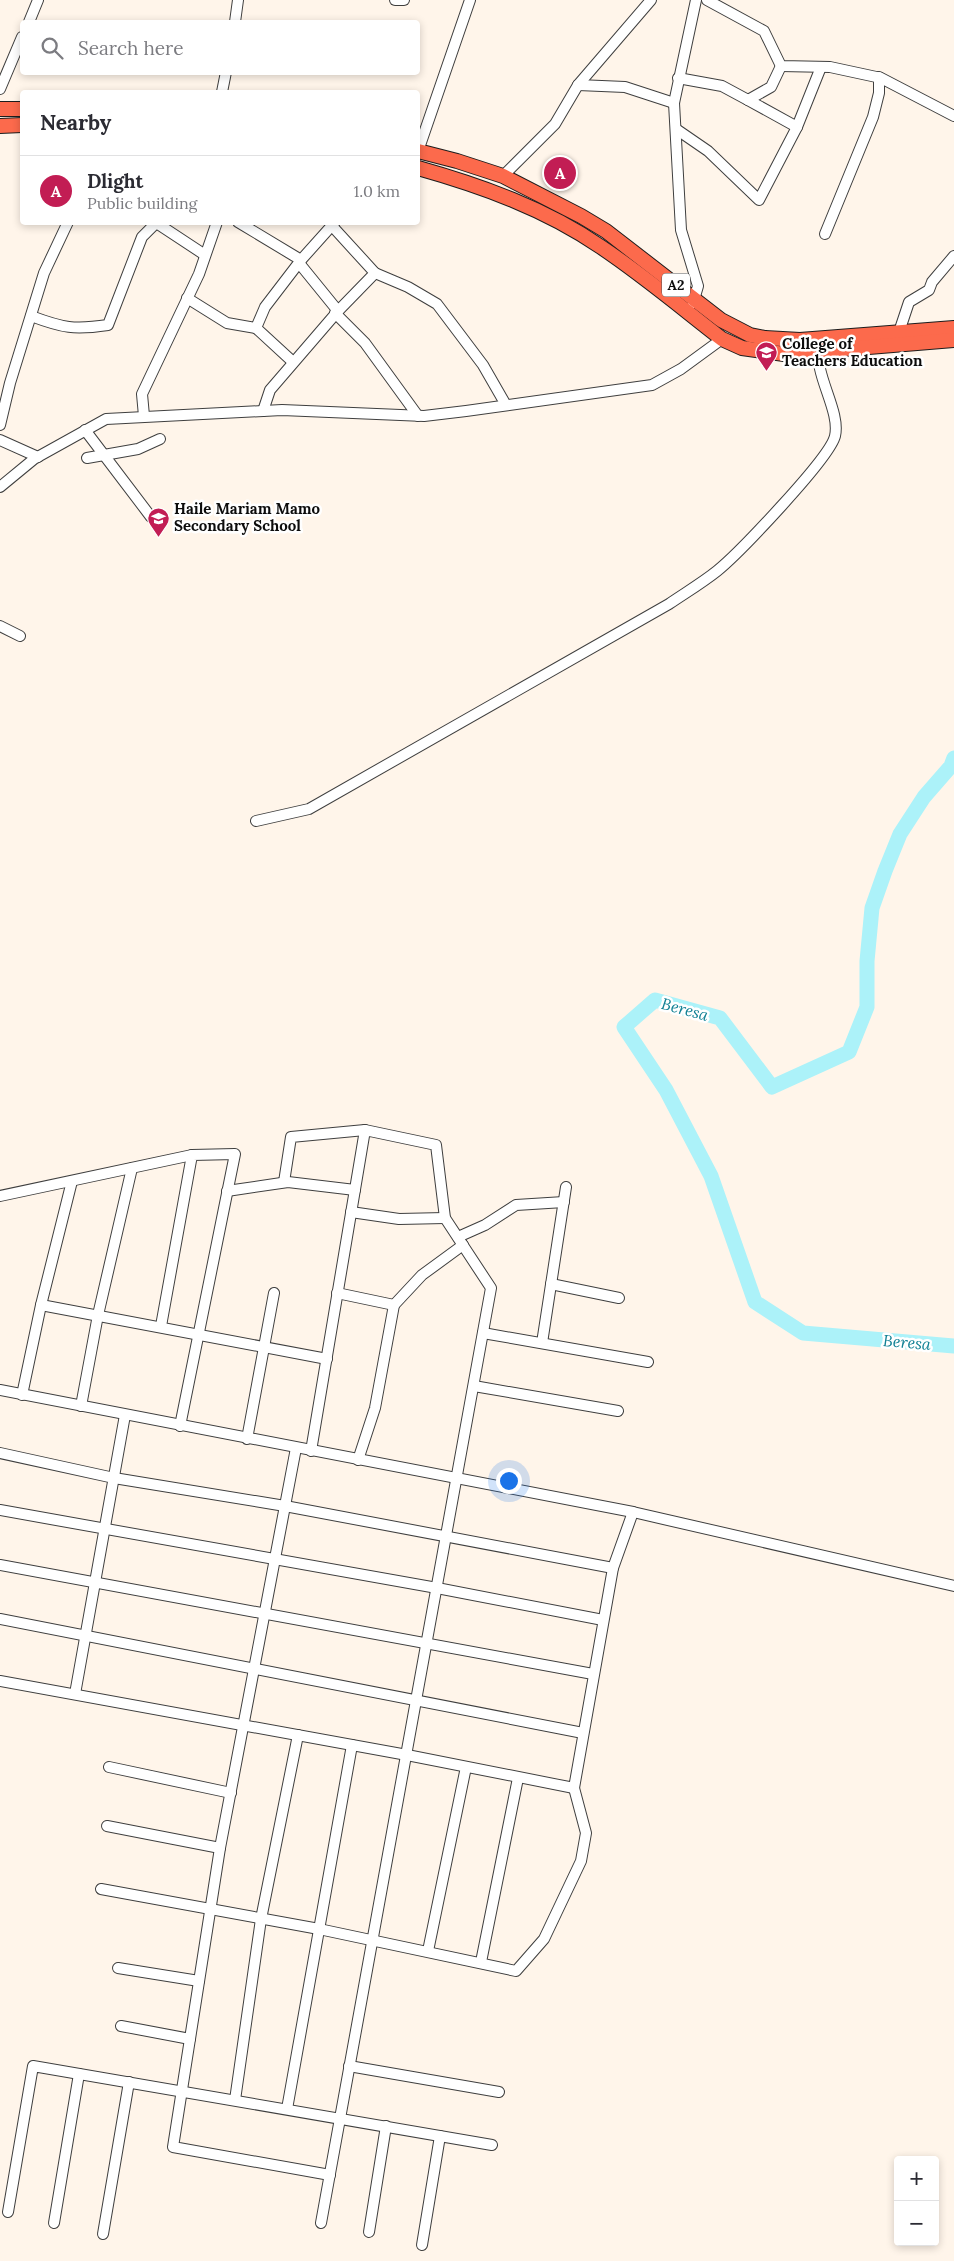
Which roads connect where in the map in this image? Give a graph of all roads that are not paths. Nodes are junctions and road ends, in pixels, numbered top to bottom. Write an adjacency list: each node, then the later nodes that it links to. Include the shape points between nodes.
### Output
1 (38, 0): 9 (street)
2 (238, 0): 10 (street)
3 (395, 0): 4 (street)
4 (404, 0)
5 (470, 0): 29 (street)
6 (651, 0): 17 (street)
7 (696, 0): 15 (street)
8 (707, 0): 12 (street, via 764,31)
9 (30, 20)
10 (235, 20)
11 (20, 42): 18 (street)
12 (781, 66): 13 (street); 20 (street, via 771,87)
13 (822, 67): 16 (street); 27 (street)
14 (225, 75): 19 (street)
15 (678, 78): 20 (street, via 722,86); 21 (street)
16 (878, 78): 24 (street); 39 (street, via 879,93 873,117)
17 (578, 85): 21 (street, via 625,87); 32 (street, via 554,124)
18 (0, 89)
19 (222, 90)
20 (748, 100): 27 (street)
21 (674, 103): 28 (street)
22 (0, 109): 23 (highway)
23 (20, 109)
24 (954, 116)
25 (20, 125): 26 (highway)
26 (0, 126)
27 (796, 127): 28 (street, via 759,200 708,151)
28 (676, 128): 45 (street, via 681,230 695,270 698,286)
29 (420, 145)
30 (420, 152): 32 (highway, A2)
31 (420, 169): 46 (highway, A2, via 474,184 541,212 600,246)
32 (503, 176): 45 (highway, A2, via 606,231)
33 (67, 225): 48 (street, via 44,273)
34 (153, 225): 48 (street, via 142,237 108,325 80,329 58,326)
35 (158, 225): 40 (street)
36 (215, 225): 40 (street)
37 (243, 225): 42 (street)
38 (334, 225): 42 (street); 43 (street)
39 (824, 234)
40 (205, 255): 44 (street)
41 (954, 256): 51 (street, via 929,290 909,302)
42 (300, 261): 47 (street); 49 (street, via 264,307)
43 (376, 273): 47 (street); 57 (street, via 437,304 483,365)
44 (187, 298): 49 (street, via 227,323); 59 (street, via 142,394)
45 (695, 300): 46 (street); 52 (highway, A2, via 721,320 750,335 780,340)
46 (686, 311): 53 (highway, A2)
47 (337, 312): 56 (street); 60 (street, via 365,343)
48 (31, 316): 61 (street)
49 (256, 328): 56 (street)
50 (954, 328): 51 (highway, A2)
51 (899, 332): 52 (highway, A2)
52 (823, 338): 55 (street)
53 (722, 339): 55 (highway, A2, via 742,348 763,352); 57 (street, via 681,369 652,385)
54 (954, 340): 55 (highway, A2)
55 (818, 352): 72 (street, via 831,403 835,437 821,461 717,571 669,604 309,809)
56 (293, 362): 58 (street, via 270,390)
57 (506, 405): 60 (street)
58 (263, 411): 59 (street); 60 (street)
59 (144, 416): 62 (street, via 106,419)
60 (418, 416)
61 (0, 425)
62 (85, 430): 65 (street); 66 (street)
63 (160, 439): 65 (street, via 138,450)
64 (0, 440): 66 (street)
65 (104, 455): 67 (street); 69 (street)
66 (38, 457): 68 (street)
67 (87, 458)
68 (0, 487)
69 (150, 517)
70 (0, 626): 71 (street)
71 (20, 636)
72 (256, 821)
73 (365, 1130): 77 (street, via 291,1137); 79 (street); 84 (street, via 436,1145)
74 (192, 1155): 75 (street); 80 (street, via 235,1154); 93 (street)
75 (132, 1168): 76 (street); 92 (street)
76 (72, 1181): 81 (street); 90 (street)
77 (284, 1182): 79 (street); 80 (street)
78 (566, 1187): 82 (street)
79 (355, 1190): 83 (street)
80 (227, 1191): 94 (street)
81 (0, 1196)
82 (564, 1202): 85 (street, via 516,1205); 86 (street)
83 (351, 1212): 84 (street, via 399,1219); 88 (street)
84 (445, 1218): 85 (street)
85 (460, 1241): 91 (street); 95 (street, via 491,1288)
86 (551, 1284): 89 (street); 96 (street)
87 (274, 1293): 97 (street)
88 (338, 1293): 91 (street); 98 (street)
89 (619, 1298)
90 (41, 1305): 92 (street); 102 (street)
91 (394, 1305): 111 (street, via 375,1408)
92 (98, 1315): 93 (street); 103 (street)
93 (161, 1326): 94 (street)
94 (198, 1333): 97 (street); 106 (street)
95 (483, 1333): 96 (street); 100 (street)
96 (542, 1343): 99 (street)
97 (264, 1346): 98 (street); 107 (street)
98 (326, 1359): 109 (street)
99 (648, 1362)
100 (474, 1386): 104 (street); 113 (street)
101 (0, 1390): 102 (street)
102 (22, 1395): 103 (street)
103 (81, 1406): 105 (street)
104 (618, 1411)
105 (125, 1415): 106 (street); 112 (street)
106 (180, 1426): 107 (street)
107 (247, 1439): 108 (street)
108 (296, 1448): 109 (street); 114 (street)
109 (311, 1451): 111 (street)
110 (0, 1453): 112 (street)
111 (358, 1460): 113 (street)
112 (114, 1478): 114 (street); 117 (street)
113 (457, 1479): 116 (street); 118 (street)
114 (285, 1506): 118 (street); 119 (street)
115 (0, 1510): 117 (street)
116 (633, 1512): 121 (street); 123 (street)
117 (105, 1529): 119 (street); 122 (street)
118 (446, 1538): 121 (street); 124 (street)
119 (276, 1559): 124 (street); 125 (street)
120 (0, 1565): 122 (street)
121 (613, 1568): 127 (street)
122 (95, 1583): 125 (street); 128 (street)
123 (954, 1586)
124 (437, 1588): 127 (street); 129 (street)
125 (265, 1614): 129 (street); 130 (street)
126 (0, 1619): 128 (street)
127 (603, 1620): 131 (street)
128 (86, 1636): 130 (street); 133 (street)
129 (427, 1644): 131 (street); 134 (street)
130 (255, 1669): 134 (street); 135 (street)
131 (593, 1674): 136 (street)
132 (0, 1681): 133 (street)
133 (75, 1694): 135 (street)
134 (416, 1701): 136 (street); 139 (street)
135 (244, 1725): 137 (street); 144 (street)
136 (583, 1733): 143 (street)
137 (298, 1735): 138 (street); 149 (street)
138 (352, 1745): 139 (street); 150 (street)
139 (407, 1755): 141 (street); 151 (street)
140 (109, 1767): 144 (street)
141 (466, 1767): 142 (street); 152 (street)
142 (518, 1778): 143 (street); 153 (street)
143 (574, 1788): 153 (street, via 586,1833 581,1861 544,1939 516,1971)
144 (231, 1793): 146 (street)
145 (107, 1826): 146 (street)
146 (220, 1848): 148 (street)
147 (101, 1889): 148 (street)
148 (210, 1910): 149 (street); 155 (street)
149 (261, 1919): 150 (street); 163 (street)
150 (319, 1929): 151 (street); 164 (street)
151 (371, 1940): 152 (street); 158 (street)
152 (428, 1951): 153 (street)
153 (481, 1962)
154 (118, 1968): 155 (street)
155 (199, 1981): 157 (street)
156 (121, 2026): 157 (street)
157 (190, 2039): 161 (street)
158 (349, 2066): 162 (street); 165 (street)
159 (79, 2074): 160 (street); 170 (street, via 33,2066); 171 (street)
160 (129, 2082): 161 (street); 174 (street)
161 (182, 2091): 163 (street); 169 (street, via 173,2147)
162 (499, 2092)
163 (235, 2100): 164 (street)
164 (287, 2109): 165 (street)
165 (339, 2118): 166 (street); 169 (street)
166 (386, 2126): 167 (street); 173 (street)
167 (440, 2136): 168 (street); 175 (street)
168 (492, 2144)
169 (330, 2174): 172 (street)
170 (8, 2212)
171 (54, 2223)
172 (321, 2223)
173 (369, 2232)
174 (103, 2234)
175 (422, 2246)

